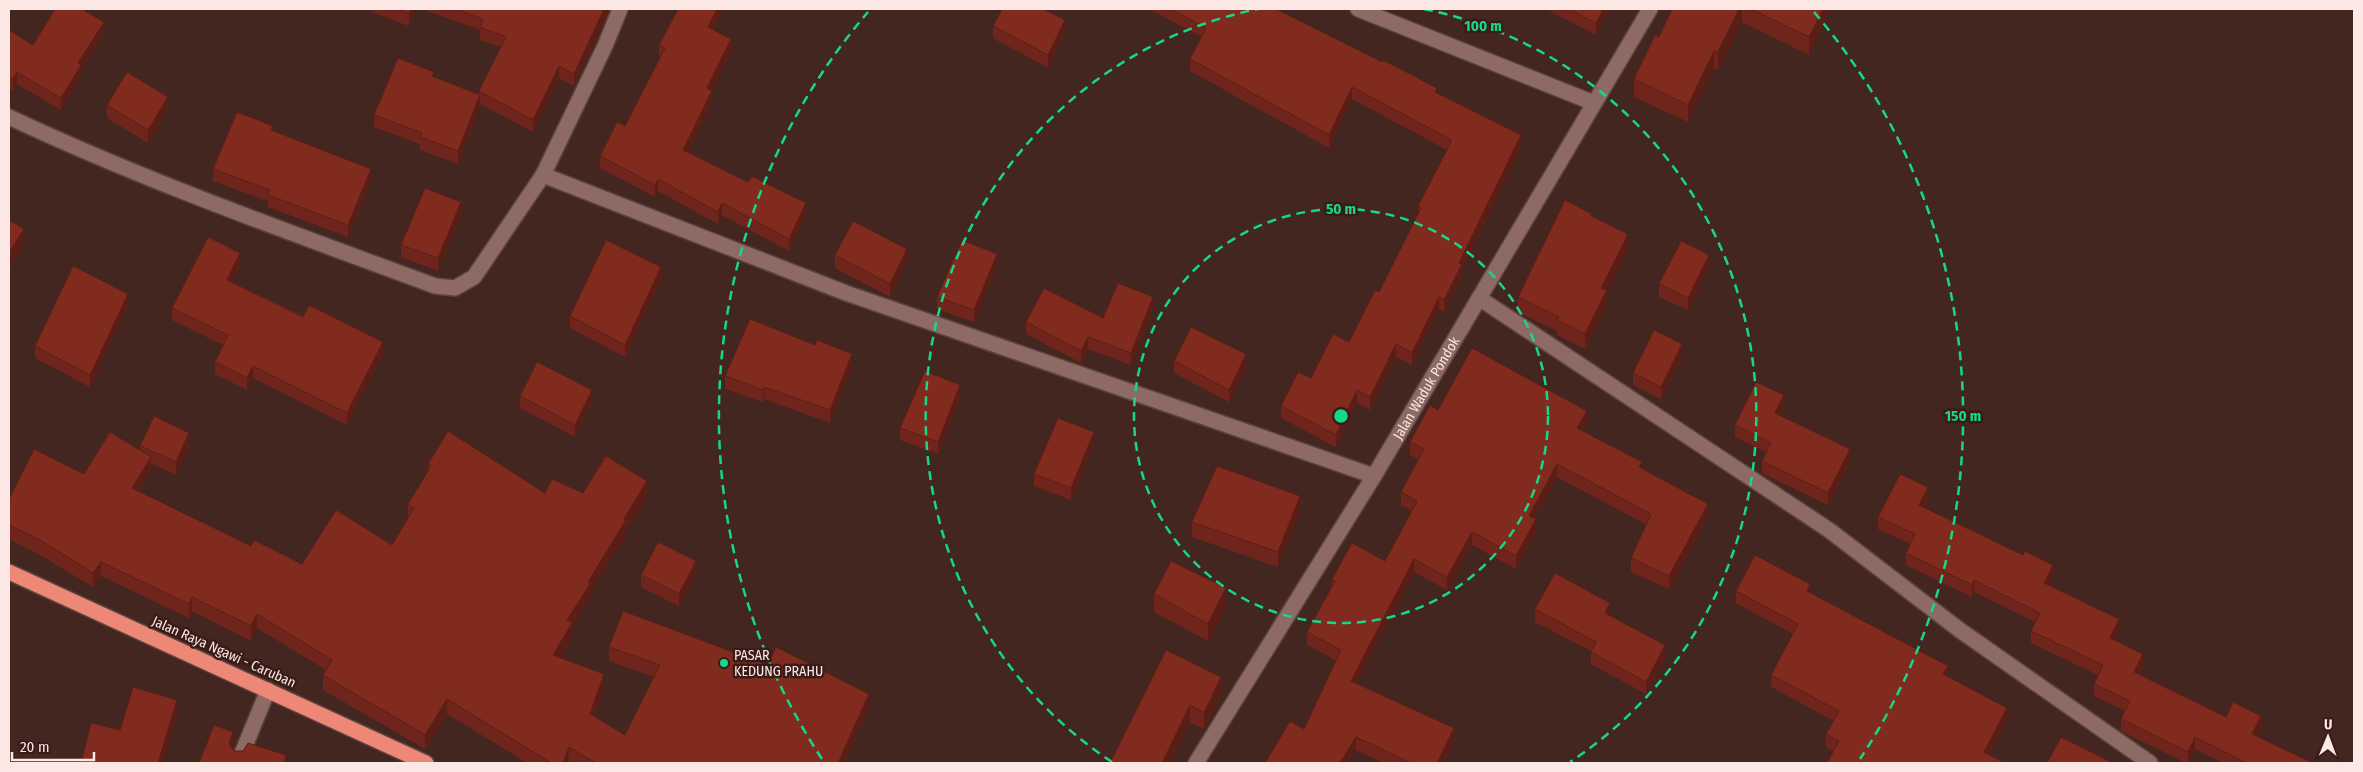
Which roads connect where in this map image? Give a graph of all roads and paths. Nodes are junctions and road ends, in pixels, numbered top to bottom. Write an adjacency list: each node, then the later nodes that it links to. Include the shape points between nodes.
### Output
1 (620, 9): 6 (street)
2 (1358, 9): 4 (street)
3 (1650, 9): 4 (street, Jalan Waduk Pondok)
4 (1594, 103): 7 (street, Jalan Waduk Pondok)
5 (9, 116): 6 (street, via 70,146 263,223 436,286 455,288 474,277)
6 (543, 175): 8 (street, via 846,292)
7 (1479, 298): 8 (street, Jalan Waduk Pondok); 14 (street, via 1829,530 1961,630)
8 (1374, 476): 13 (street, Jalan Waduk Pondok)
9 (9, 572): 10 (highway, Jalan Raya Ngawi - Caruban)
10 (268, 690): 11 (street); 12 (highway, Jalan Raya Ngawi - Caruban)
11 (238, 763)
12 (426, 763)
13 (1196, 763)
14 (2150, 763)

